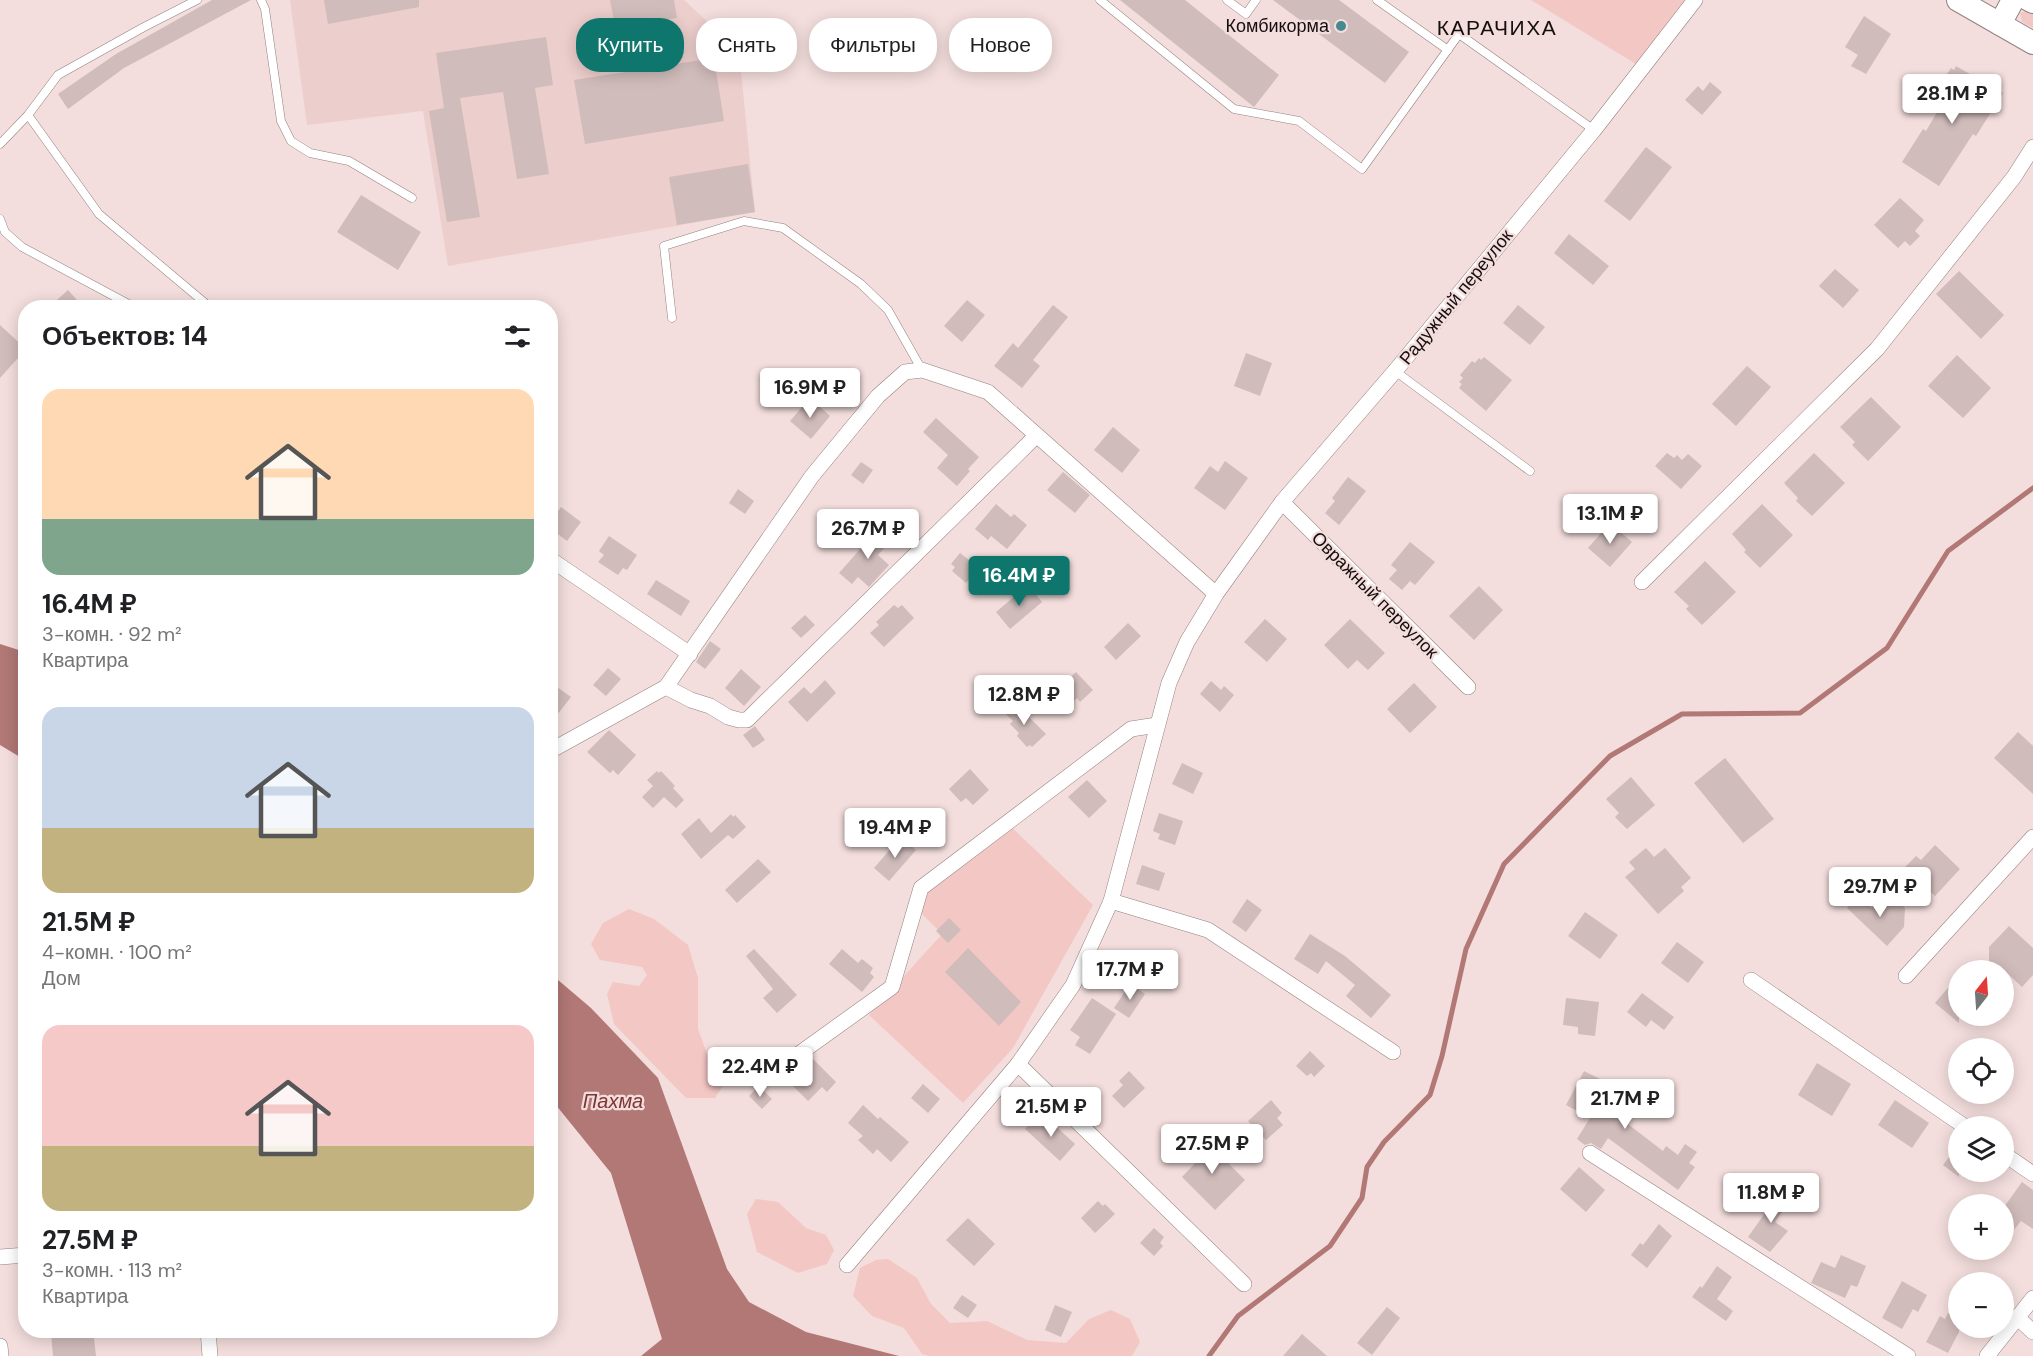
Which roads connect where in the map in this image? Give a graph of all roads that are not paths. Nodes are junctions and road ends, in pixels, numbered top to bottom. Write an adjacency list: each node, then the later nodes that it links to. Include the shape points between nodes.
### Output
1 (197, 0): 13 (lane, via 58,75)
2 (261, 0): 17 (lane, via 281,121 291,141 310,153 350,161)
3 (1100, 0): 12 (lane, via 1234,110 1299,121 1362,169)
4 (1227, 0): 5 (lane, via 1246,14)
5 (1256, 0)
6 (1377, 0): 12 (lane)
7 (1695, 0): 14 (street, Радужный переулок)
8 (1958, 0): 10 (main road)
9 (2013, 0): 10 (main road)
10 (2000, 24): 11 (main road)
11 (2033, 43)
12 (1448, 51): 14 (lane, via 1458,34)
13 (28, 115): 15 (lane); 20 (lane, via 99,214)
14 (1593, 130): 23 (street, Радужный переулок)
15 (0, 144)
16 (2033, 147): 28 (street, via 2014,177 1877,349)
17 (412, 198)
18 (0, 219): 19 (lane, via 5,232 22,247)
19 (121, 300)
20 (201, 300)
21 (672, 318): 22 (lane, via 664,246 744,221 783,228 861,284 888,310)
22 (922, 370): 24 (street, via 988,392); 30 (street, via 905,372 878,396 812,476)
23 (1395, 371): 25 (lane); 26 (street, Радужный переулок)
24 (1036, 436): 29 (street); 31 (street, via 747,720 728,717)
25 (1530, 471)
26 (1282, 502): 29 (street, Радужный переулок); 32 (street, Овражный переулок)
27 (558, 564): 30 (street)
28 (1642, 582)
29 (1216, 594): 33 (street, Радужный переулок, via 1187,642)
30 (690, 654): 31 (street)
31 (666, 687): 34 (street)
32 (1468, 687)
33 (1157, 725): 36 (street, Радужный переулок); 40 (street, via 1131,729 921,888 892,987 796,1056)
34 (558, 747)
35 (2033, 837): 37 (street)
36 (1111, 901): 39 (street, via 1208,930); 41 (street, Радужный переулок, via 1073,985)
37 (1906, 976)
38 (1751, 980): 42 (street)
39 (1394, 1052)
40 (742, 1055)
41 (1018, 1064): 48 (street, Радужный переулок); 49 (street)
42 (1949, 1116)
43 (1590, 1153): 57 (street)
44 (2014, 1161): 45 (street)
45 (2033, 1174)
46 (18, 1256): 47 (street)
47 (0, 1257)
48 (847, 1265)
49 (1244, 1284)
50 (2033, 1298): 51 (street)
51 (2017, 1317): 52 (street); 58 (street)
52 (2033, 1332)
53 (209, 1338): 56 (street)
54 (0, 1346): 55 (street)
55 (1, 1356)
56 (210, 1356)
57 (1908, 1356)
58 (1987, 1356)

